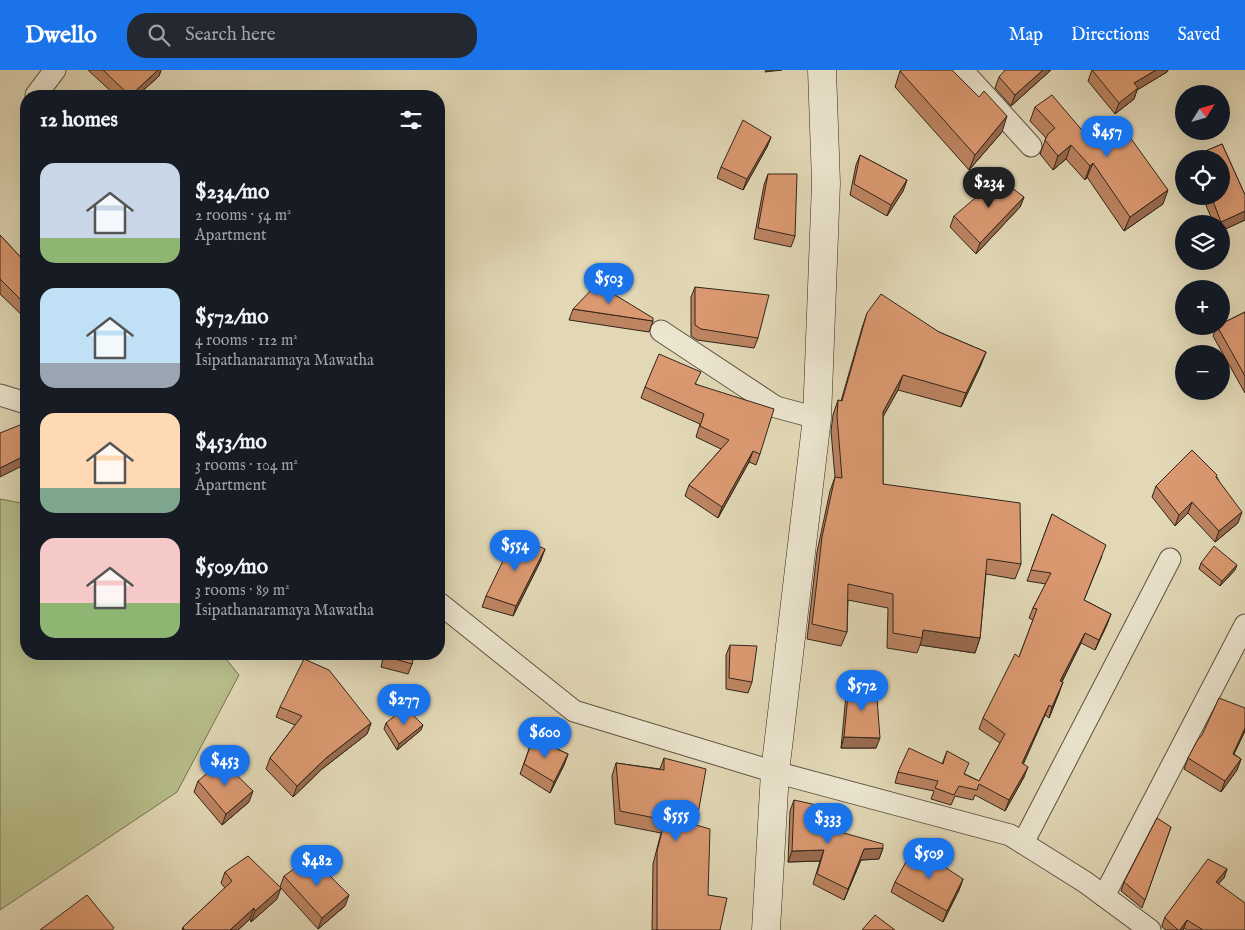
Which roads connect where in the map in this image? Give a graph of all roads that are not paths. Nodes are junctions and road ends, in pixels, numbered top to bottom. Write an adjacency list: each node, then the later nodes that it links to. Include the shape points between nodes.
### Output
1 (55, 70): 4 (street)
2 (822, 70): 9 (street, via 826,183)
3 (962, 70): 5 (street)
4 (40, 90)
5 (1031, 146)
6 (661, 331): 9 (street, via 776,406)
7 (0, 396): 8 (street)
8 (20, 401)
9 (817, 418): 13 (street)
10 (1170, 558): 14 (street)
11 (445, 608): 13 (street, via 574,711)
12 (1245, 625): 15 (street)
13 (775, 772): 14 (street, via 1010,836); 16 (street)
14 (1023, 843): 15 (street)
15 (1104, 896): 17 (street)
16 (766, 930)
17 (1150, 930)

